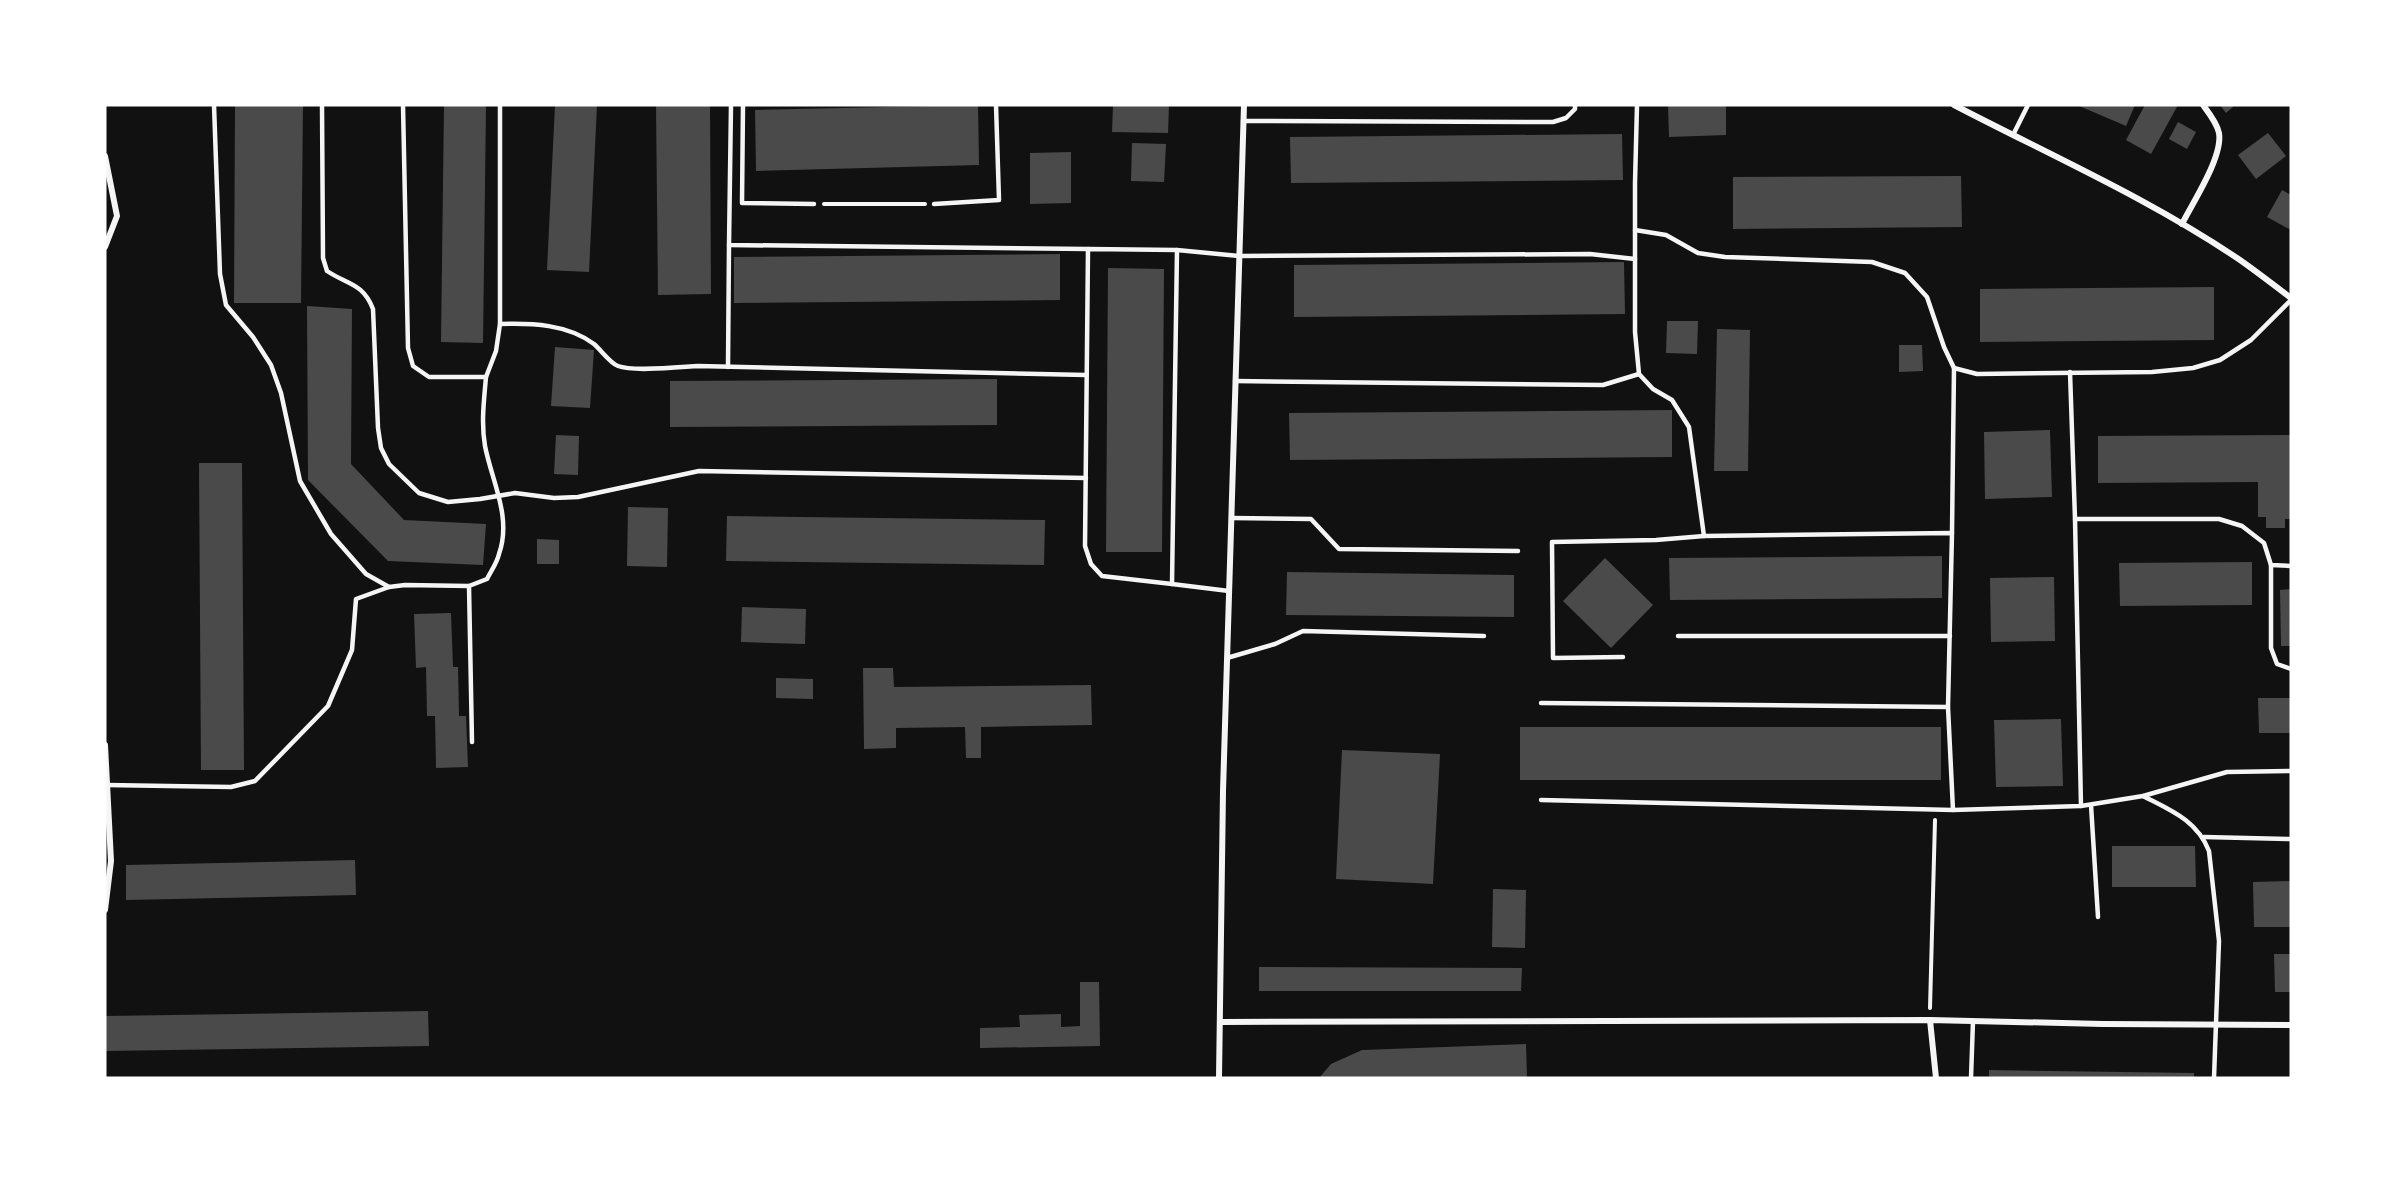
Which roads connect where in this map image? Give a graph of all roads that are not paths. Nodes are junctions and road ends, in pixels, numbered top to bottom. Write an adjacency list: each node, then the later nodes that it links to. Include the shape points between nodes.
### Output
1 (214, 105): 47 (lane, via 220,274 226,305 271,365 300,481 331,534 366,574)
2 (322, 105): 37 (lane, via 323,258 327,271 358,286 373,309 381,448 389,464 418,493 448,502)
3 (403, 105): 34 (lane, via 408,348 413,366 429,377)
4 (500, 105): 28 (lane)
5 (731, 105): 21 (lane)
6 (743, 105): 17 (lane, via 742,203)
7 (996, 105): 18 (lane, via 999,200)
8 (1244, 105): 14 (street)
9 (1575, 105): 14 (lane, via 1566,118 1553,122)
10 (1638, 105): 20 (lane)
11 (1954, 105): 15 (street)
12 (2028, 105): 15 (lane)
13 (2203, 105): 19 (street, via 2219,134 2217,153)
14 (1243, 121): 25 (street)
15 (2013, 135): 19 (street)
16 (105, 156): 22 (street, via 117,216)
17 (814, 204)
18 (934, 204)
19 (2182, 224): 27 (street, via 2240,260)
20 (1635, 230): 26 (lane); 30 (lane, via 1666,235 1698,253 1872,262 1905,273 1927,297)
21 (729, 245): 23 (lane); 29 (lane)
22 (105, 247)
23 (1088, 249): 24 (lane); 33 (lane)
24 (1177, 250): 25 (lane); 45 (lane)
25 (1239, 256): 26 (lane, via 1590,254); 35 (street)
26 (1635, 259): 32 (lane)
27 (2291, 299): 31 (lane, via 2251,340 2220,360 2193,368 2152,372)
28 (500, 324): 29 (lane, via 532,323 570,331 592,343 618,366); 34 (lane, via 496,351)
29 (728, 367): 33 (lane)
30 (1954, 368): 31 (lane, via 1977,374); 40 (lane)
31 (2070, 372): 39 (lane)
32 (1639, 374): 35 (lane, via 1603,385); 41 (lane, via 1653,389 1672,400 1689,427)
33 (1086, 375): 36 (lane)
34 (486, 377): 37 (lane, via 482,413 485,444)
35 (1235, 381): 38 (street)
36 (1086, 478): 37 (lane, via 699,471 578,497 515,493); 45 (lane, via 1085,546 1090,564 1102,576)
37 (500, 496): 46 (lane, via 500,553 488,579)
38 (1231, 518): 42 (lane, via 1311,519 1339,549); 48 (street)
39 (2075, 519): 43 (lane, via 2219,519 2242,526 2264,543); 64 (lane)
40 (1952, 533): 41 (lane); 51 (lane)
41 (1704, 536): 52 (lane, via 1552,542 1553,658)
42 (1518, 552)
43 (2271, 565): 44 (lane); 54 (lane, via 2271,648 2277,664)
44 (2291, 566)
45 (1172, 585): 48 (lane)
46 (469, 586): 47 (lane); 57 (lane)
47 (389, 587): 60 (lane, via 356,599 352,650 328,706 255,781 231,787)
48 (1229, 591): 53 (street)
49 (1484, 636): 53 (lane, via 1303,631)
50 (1678, 636): 51 (lane)
51 (1950, 636): 56 (lane)
52 (1623, 657)
53 (1227, 658): 71 (street)
54 (2291, 669)
55 (1541, 703): 56 (lane)
56 (1948, 707): 65 (lane)
57 (472, 742)
58 (105, 745): 60 (street)
59 (2291, 771): 61 (lane, via 2227,772)
60 (106, 785): 68 (street, via 111,861)
61 (2143, 796): 63 (lane); 66 (lane, via 2177,814)
62 (1541, 800): 65 (lane)
63 (2091, 805): 64 (lane); 69 (lane)
64 (2081, 806): 65 (lane)
65 (1953, 810)
66 (2204, 837): 67 (lane); 73 (lane, via 2219,941)
67 (2291, 839)
68 (105, 910)
69 (2098, 917)
70 (1930, 1020): 71 (street); 72 (street); 76 (street)
71 (1221, 1022): 75 (street)
72 (1973, 1022): 73 (street); 77 (lane)
73 (2217, 1024): 74 (street); 78 (lane)
74 (2291, 1025)
75 (1219, 1078)
76 (1936, 1078)
77 (1971, 1078)
78 (2214, 1078)

